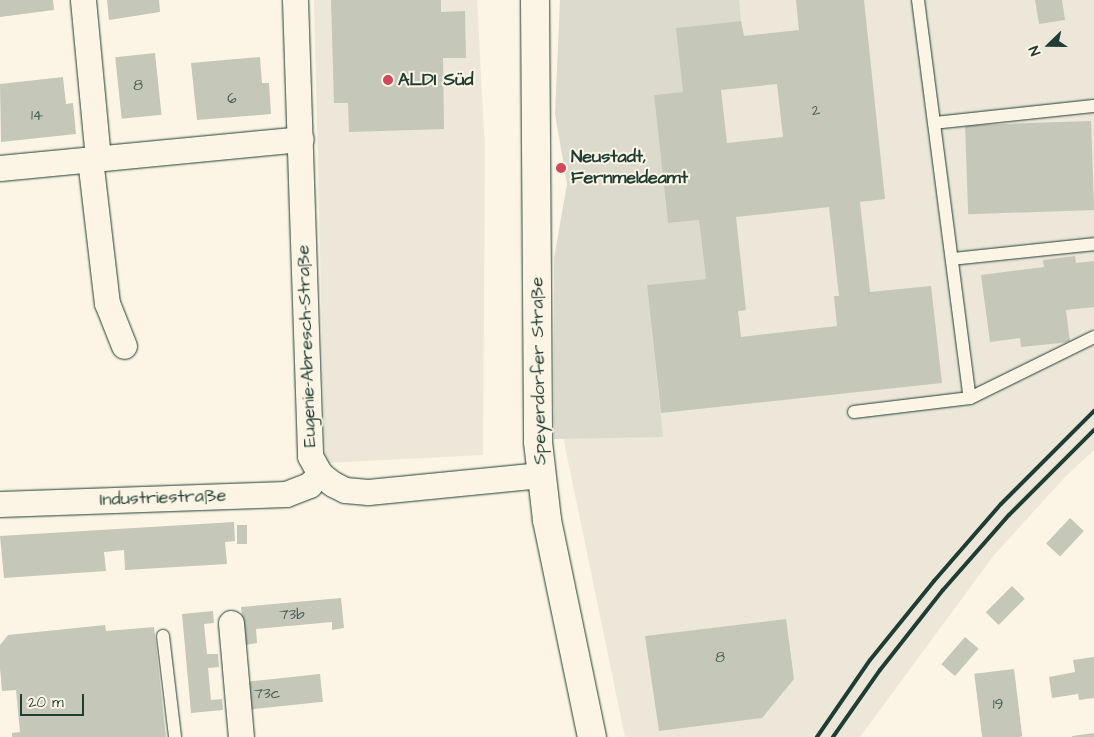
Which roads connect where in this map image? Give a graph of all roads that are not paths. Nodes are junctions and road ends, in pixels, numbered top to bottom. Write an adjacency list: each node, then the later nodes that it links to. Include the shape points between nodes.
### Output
1 (83, 0): 8 (street)
2 (295, 0): 7 (street, Eugenie-Abresch-Straße)
3 (535, 0): 17 (street, Speyerdorfer Straße)
4 (918, 0): 6 (lane)
5 (1094, 106): 6 (lane)
6 (934, 122): 11 (lane)
7 (301, 140): 8 (street); 16 (street, Eugenie-Abresch-Straße, via 307,439 310,456)
8 (94, 159): 9 (street); 13 (street, via 107,303)
9 (0, 168)
10 (1094, 244): 11 (lane)
11 (952, 259): 14 (lane)
12 (1094, 337): 14 (lane)
13 (124, 346)
14 (970, 398): 15 (lane)
15 (854, 412)
16 (320, 474): 17 (street, via 345,490 368,492); 18 (street, Industriestraße, via 309,485 286,494)
17 (541, 475): 23 (street, Speyerdorfer Straße, via 547,520)
18 (0, 504)
19 (231, 623): 22 (street)
20 (163, 636): 21 (lane)
21 (175, 737)
22 (241, 737)
23 (592, 737)

